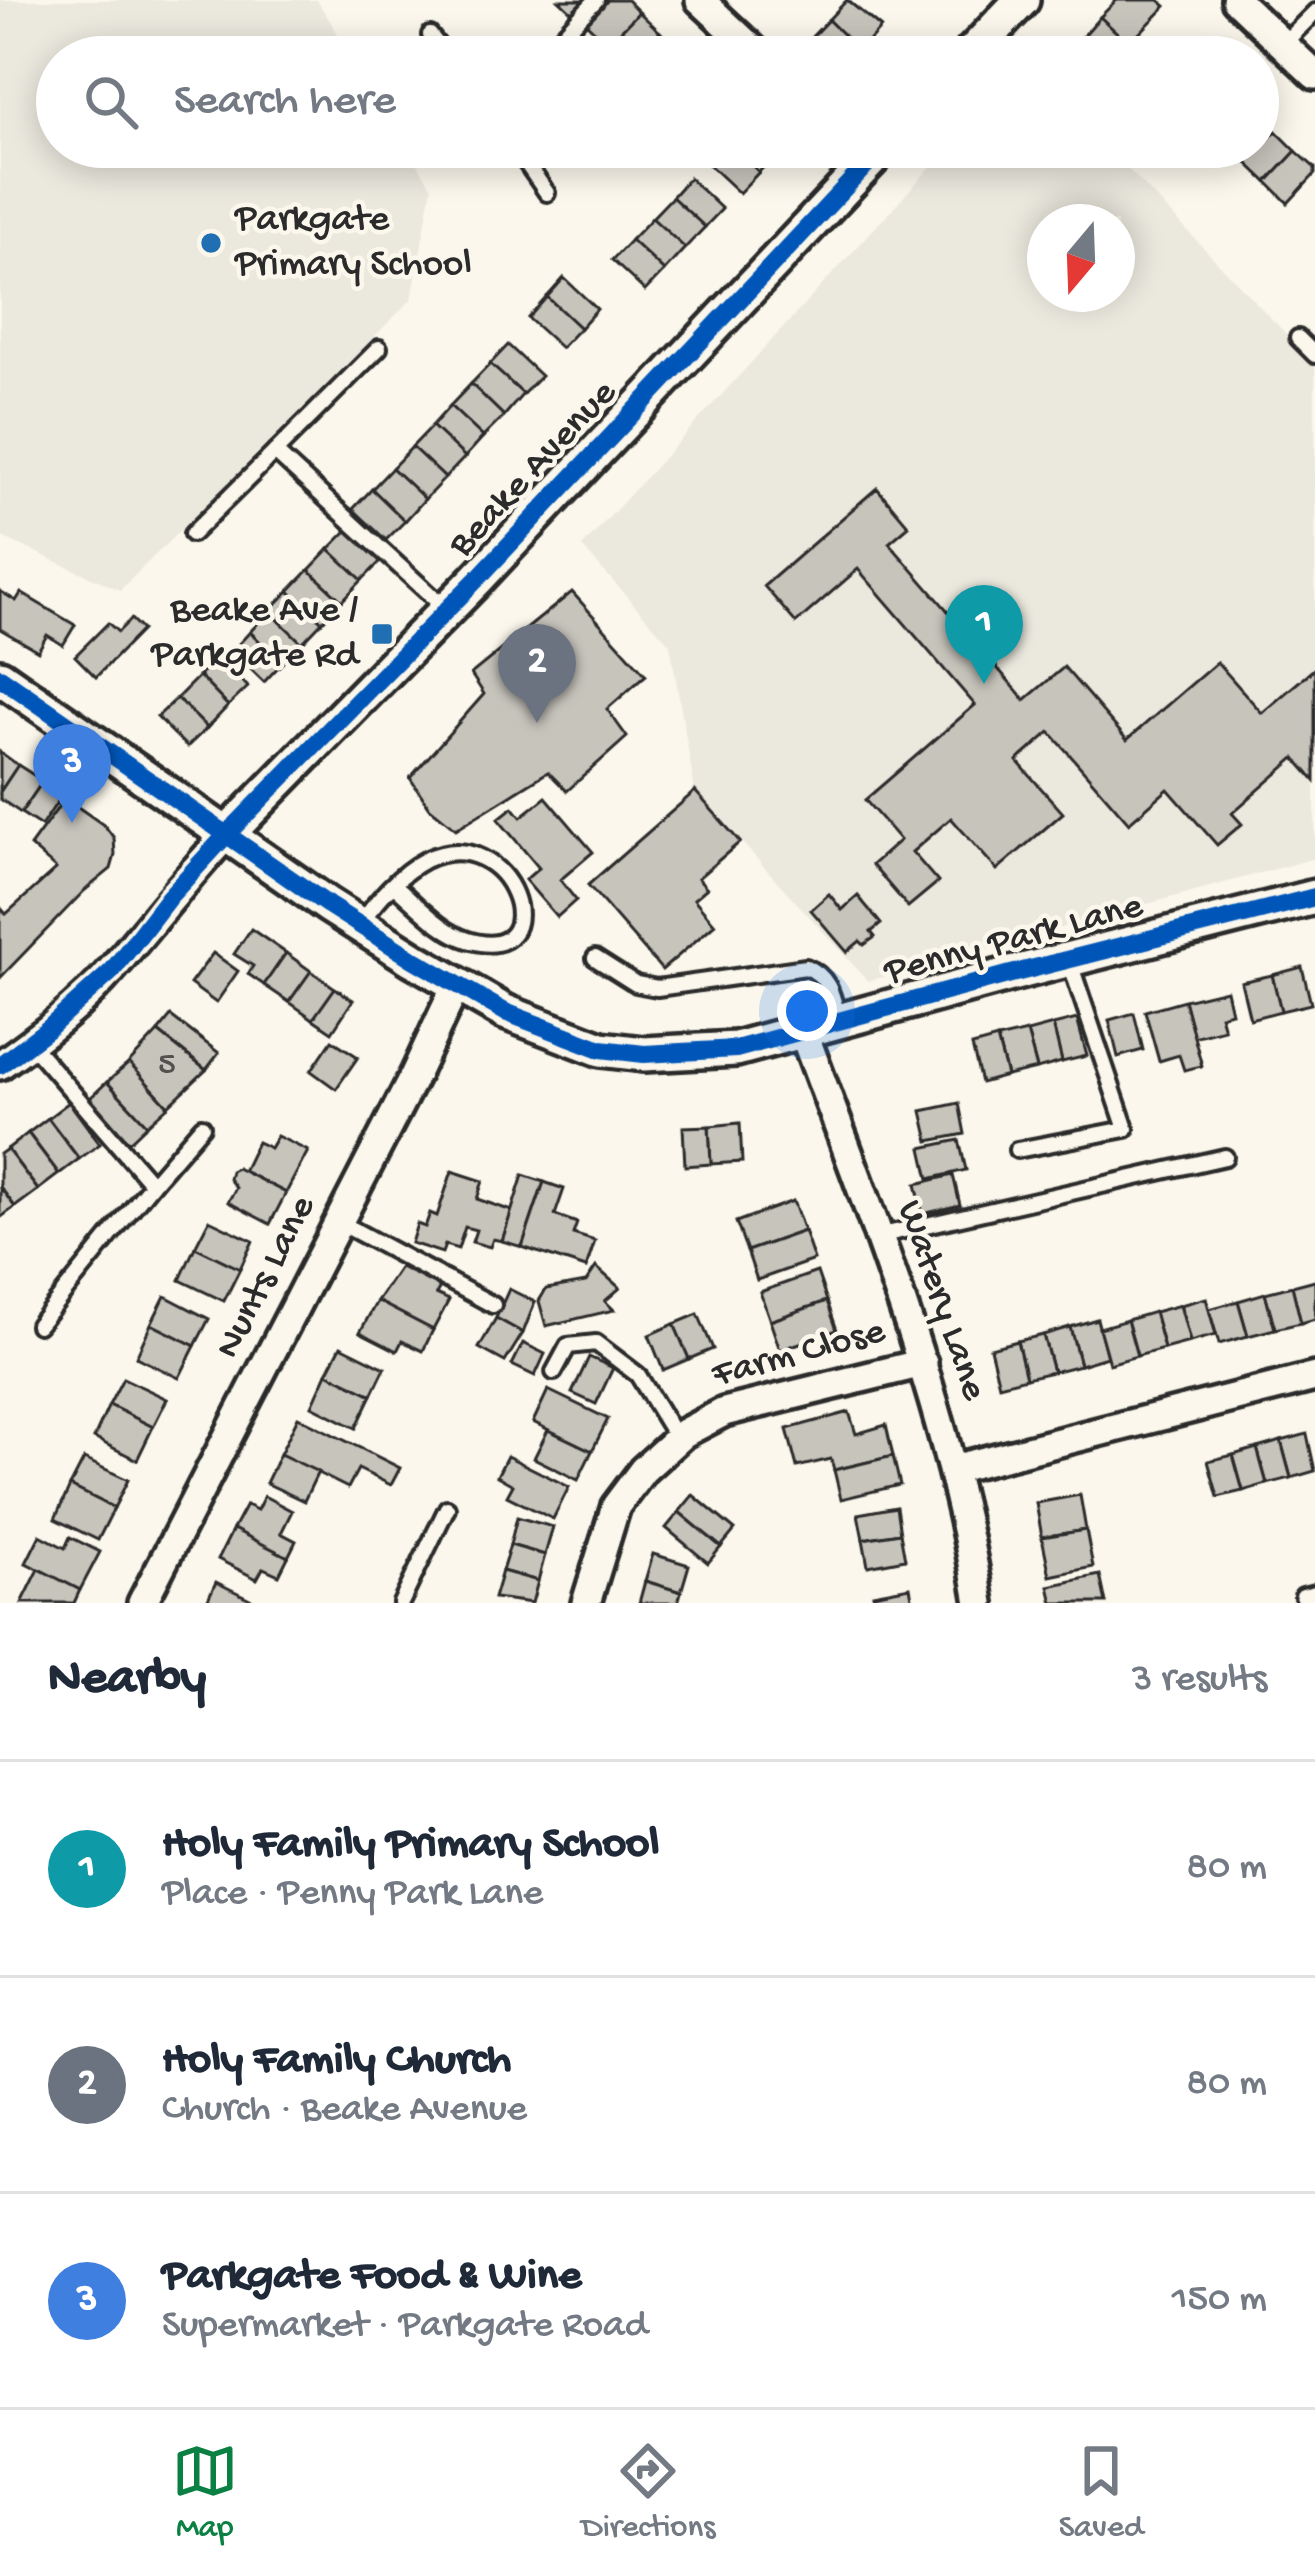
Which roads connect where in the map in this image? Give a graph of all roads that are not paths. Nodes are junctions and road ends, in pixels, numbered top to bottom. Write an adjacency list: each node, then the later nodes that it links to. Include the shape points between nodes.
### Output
1 (596, 0): 6 (lane)
2 (700, 0): 7 (street)
3 (1022, 0): 8 (street)
4 (1236, 0): 9 (street)
5 (1315, 12): 11 (lane)
6 (562, 36)
7 (738, 36)
8 (988, 36)
9 (1274, 36)
10 (1279, 40): 11 (street)
11 (1283, 44): 12 (street)
12 (1315, 74)
13 (530, 168): 15 (lane)
14 (854, 168): 21 (street, Beake Avenue)
15 (547, 193)
16 (1298, 338): 18 (lane)
17 (379, 347): 19 (lane)
18 (1315, 355)
19 (274, 452): 20 (lane); 21 (lane)
20 (192, 534)
21 (447, 610): 23 (street, Beake Avenue)
22 (0, 677): 23 (street, Penny Park Lane)
23 (228, 833): 26 (street, Penny Park Lane); 32 (street, via 112,971)
24 (394, 884): 24 (lane, via 428,859 474,856 515,889 521,914 505,938 472,942); 26 (lane)
25 (1315, 897): 28 (street, Penny Park Lane)
26 (358, 925): 29 (street, Penny Park Lane)
27 (595, 958): 30 (lane, via 656,988 806,967 827,982)
28 (1070, 959): 30 (street, Penny Park Lane); 35 (lane, via 1126,1129)
29 (456, 986): 31 (street, Penny Park Lane, via 601,1049 699,1053); 38 (street, Nunts Lane)
30 (839, 1021): 31 (street, Penny Park Lane)
31 (803, 1031): 39 (street, Watery Lane)
32 (30, 1043): 33 (street); 37 (lane)
33 (0, 1065)
34 (202, 1126): 37 (lane)
35 (1017, 1150)
36 (1225, 1157): 39 (lane)
37 (152, 1184): 41 (lane)
38 (339, 1222): 40 (lane); 48 (street, Nunts Lane)
39 (878, 1237): 42 (street, Watery Lane)
40 (493, 1305)
41 (38, 1325)
42 (923, 1363): 45 (street, Farm Close, via 724,1412); 46 (street, Watery Lane)
43 (554, 1372): 45 (lane, via 568,1346 596,1343 638,1375)
44 (1315, 1377): 46 (street)
45 (677, 1439): 50 (street, Farm Close, via 616,1506)
46 (953, 1469): 51 (street, Watery Lane)
47 (447, 1508): 49 (lane)
48 (142, 1603)
49 (401, 1603)
50 (586, 1603)
51 (980, 1603)

